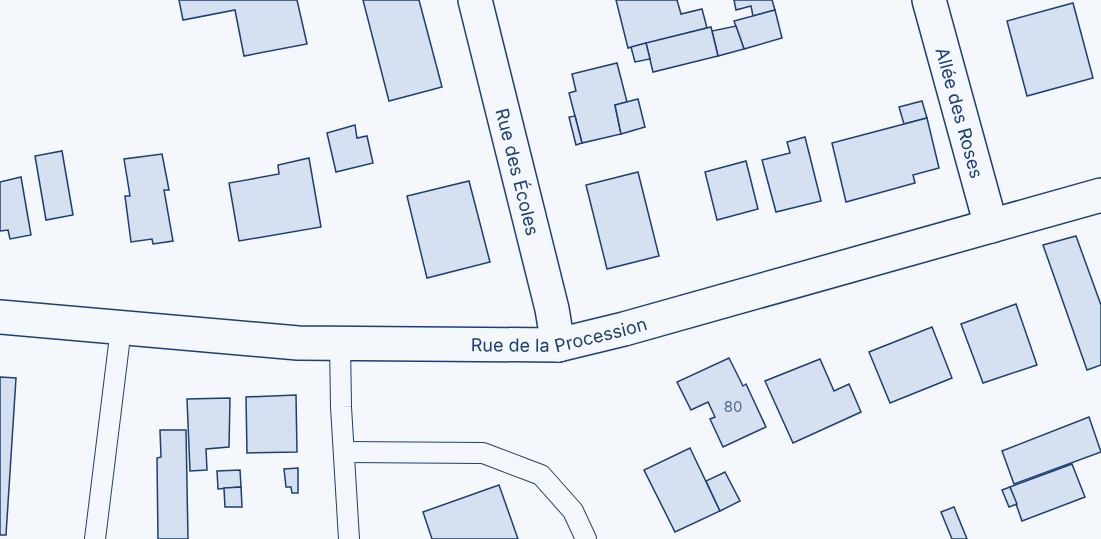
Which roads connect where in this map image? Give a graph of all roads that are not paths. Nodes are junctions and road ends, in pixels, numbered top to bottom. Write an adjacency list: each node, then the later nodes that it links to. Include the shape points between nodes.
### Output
1 (475, 0): 8 (street, Rue des Écoles)
2 (929, 0): 4 (street, Allée des Roses)
3 (1101, 195): 4 (street, Rue de la Procession)
4 (991, 226): 8 (street, Rue de la Procession)
5 (0, 317): 6 (street, Rue de la Procession)
6 (121, 328): 7 (street, Rue de la Procession); 10 (lane)
7 (340, 343): 8 (street, Rue de la Procession); 9 (lane)
8 (558, 345)
9 (344, 452): 11 (lane); 12 (lane, via 483,453 541,475 573,511)
10 (95, 539)
11 (349, 539)
12 (586, 539)

